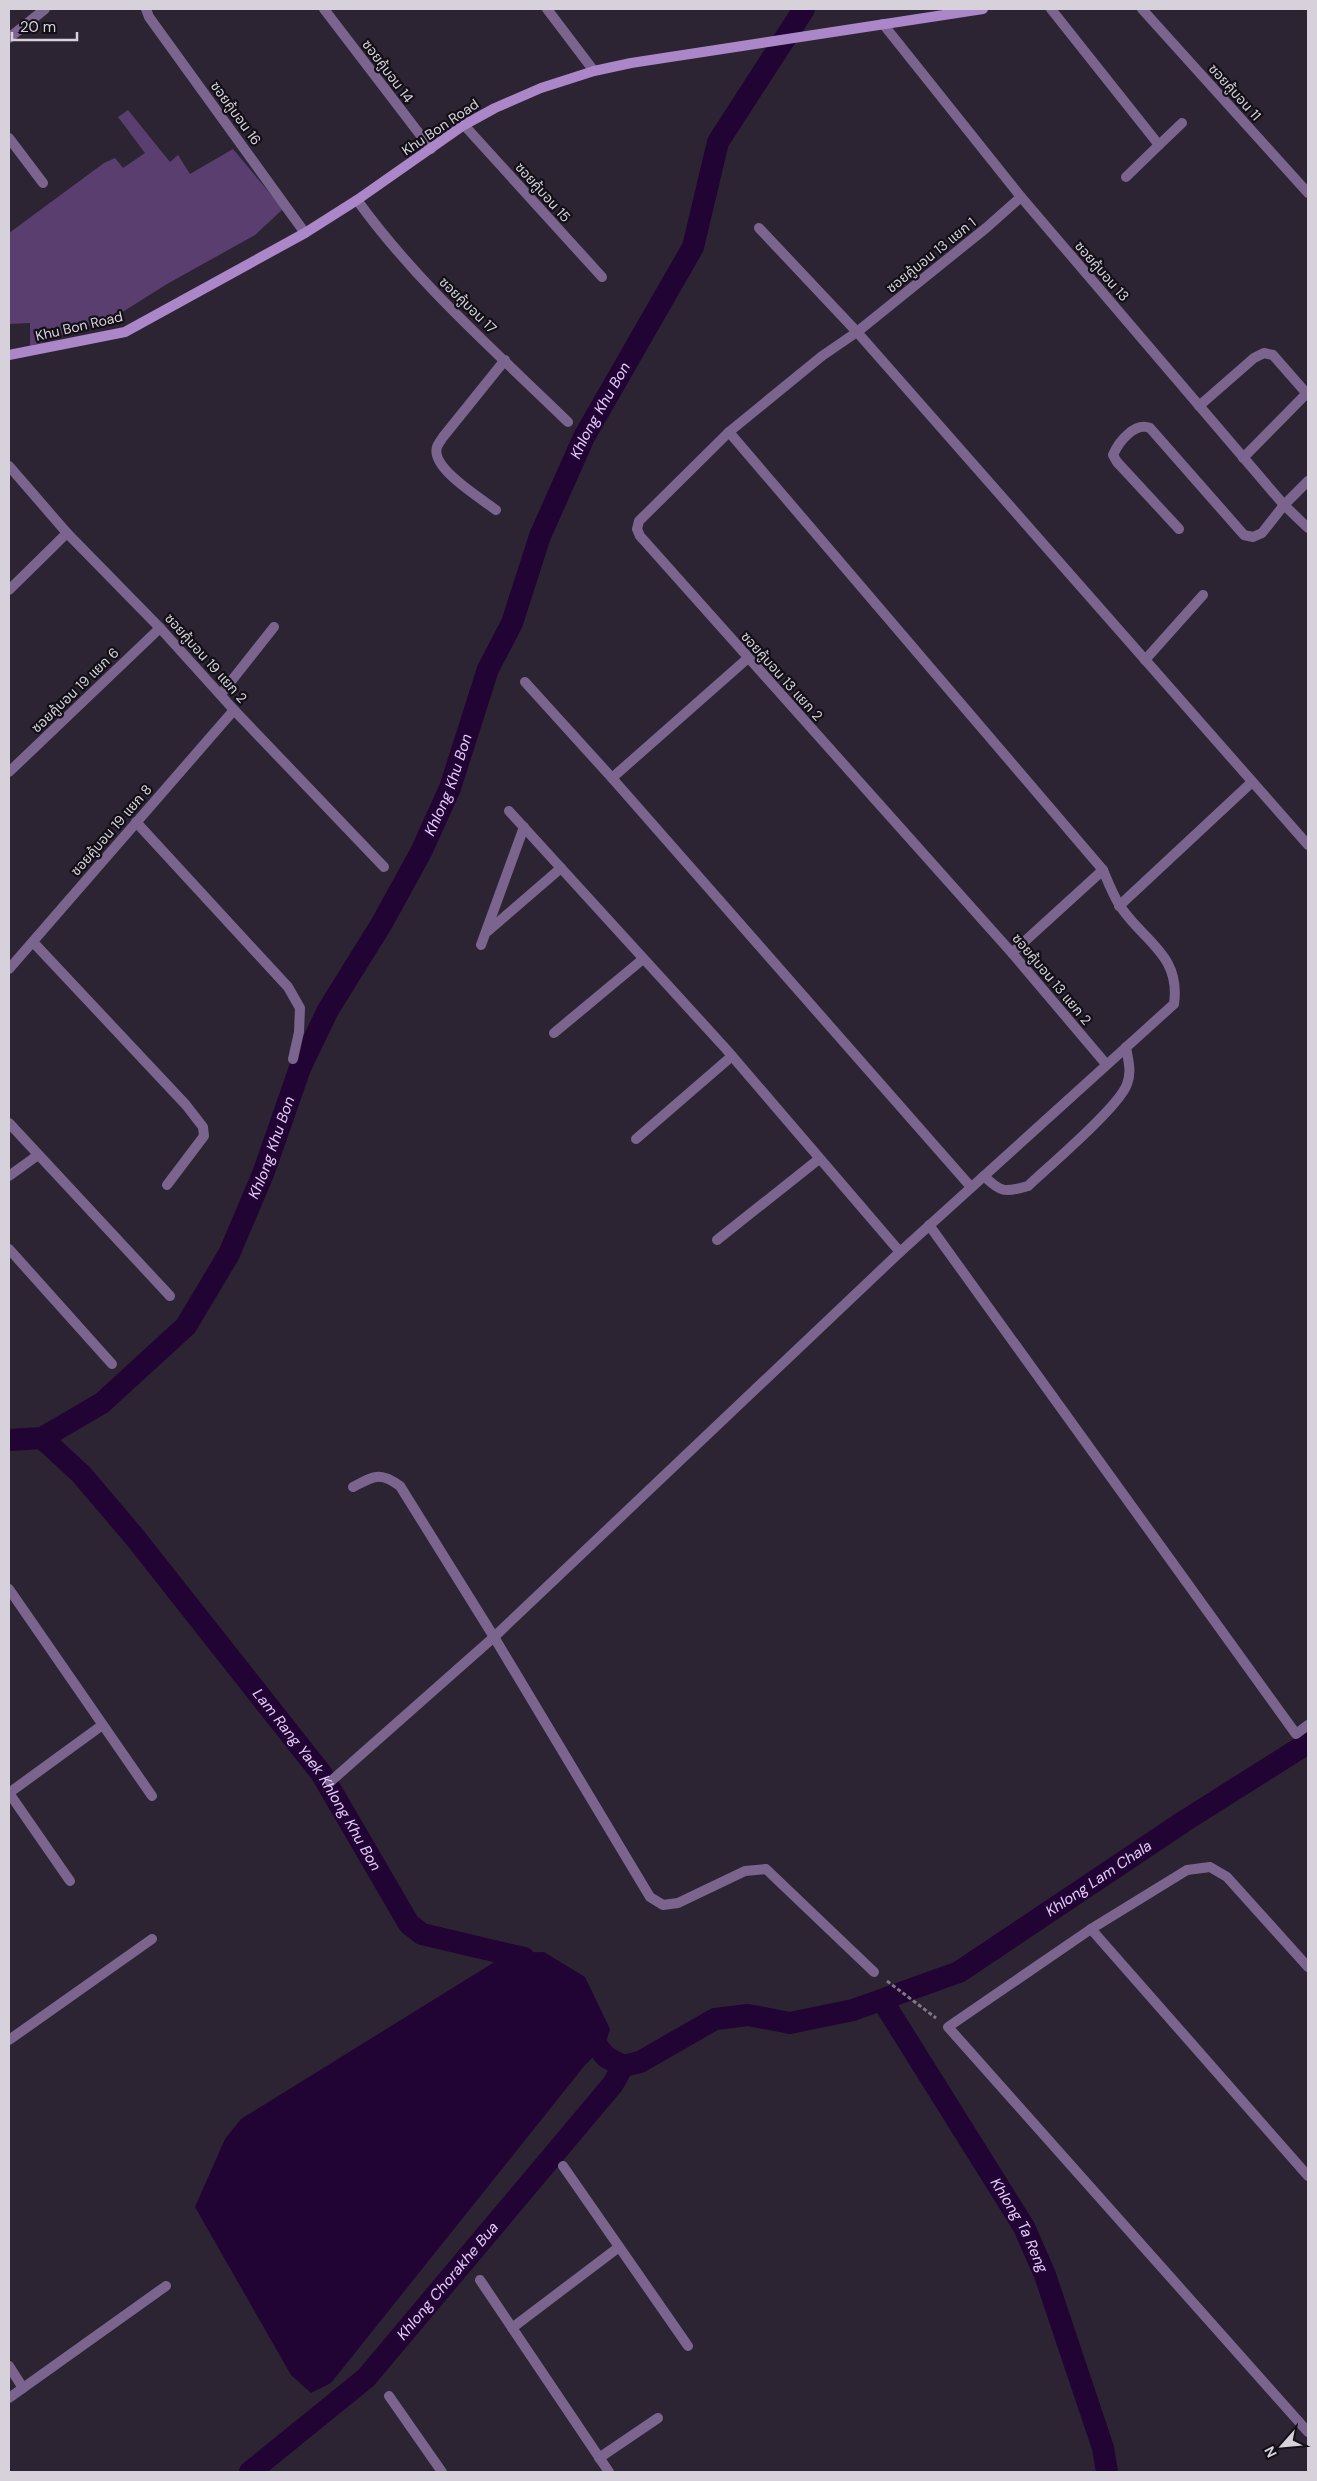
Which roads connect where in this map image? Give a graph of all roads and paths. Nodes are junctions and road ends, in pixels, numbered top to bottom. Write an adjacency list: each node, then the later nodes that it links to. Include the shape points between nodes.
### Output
1 (45, 9): 9 (street)
2 (146, 9): 22 (street, ซอยคู้บอน 16)
3 (324, 9): 15 (street, ซอยคู้บอน 14)
4 (547, 9): 10 (street)
5 (983, 9): 8 (main road, Khu Bon Road)
6 (1051, 9): 14 (street)
7 (1142, 9): 18 (street, ซอยคู้บอน 11)
8 (883, 24): 10 (main road, Khu Bon Road); 19 (street, ซอยคู้บอน 13)
9 (9, 38)
10 (594, 71): 12 (main road, Khu Bon Road, via 541,88)
11 (1182, 123): 14 (street)
12 (464, 125): 15 (main road, Khu Bon Road); 23 (street, ซอยคู้บอน 15)
13 (9, 138): 17 (street)
14 (1159, 144): 16 (street)
15 (431, 149): 20 (main road, Khu Bon Road)
16 (1126, 177)
17 (42, 183)
18 (1308, 193)
19 (1020, 197): 24 (street, ซอยคู้บอน 13 แยก 1); 28 (street, ซอยคู้บอน 13)
20 (357, 200): 22 (main road, Khu Bon Road); 26 (street, ซอยคู้บอน 17, via 430,289)
21 (758, 228): 24 (street)
22 (305, 232): 25 (main road, Khu Bon Road, via 125,332)
23 (602, 278)
24 (857, 332): 30 (street, ซอยคู้บอน 13 แยก 2, via 822,356); 44 (street)
25 (10, 358)
26 (505, 360): 29 (street, ซอยคู้บอน 17); 35 (street, via 437,447 447,472)
27 (1308, 394): 28 (street, via 1273,355 1264,353); 31 (street)
28 (1199, 406): 31 (street, ซอยคู้บอน 13)
29 (568, 422)
30 (729, 432): 43 (street, ซอยคู้บอน 13 แยก 2, via 640,521 637,529); 57 (street)
31 (1243, 458): 34 (street, ซอยคู้บอน 13)
32 (9, 466): 38 (street, ซอยคู้บอน 19 แยก 2)
33 (1308, 481): 34 (street)
34 (1284, 505): 36 (street, ซอยคู้บอน 13); 37 (street, via 1262,533 1253,537 1244,535 1150,428 1136,428 1113,454)
35 (496, 510)
36 (1308, 528)
37 (1179, 529)
38 (67, 533): 39 (street); 42 (street, ซอยคู้บอน 19 แยก 2)
39 (9, 590)
40 (1203, 595): 44 (street)
41 (274, 627): 46 (street)
42 (160, 628): 46 (street, ซอยคู้บอน 19 แยก 2); 48 (street, ซอยคู้บอน 19 แยก 6)
43 (748, 658): 49 (street); 62 (street, ซอยคู้บอน 13 แยก 2)
44 (1145, 660): 50 (street)
45 (525, 682): 49 (street)
46 (221, 694): 47 (street, ซอยคู้บอน 19 แยก 2)
47 (234, 710): 52 (street, ซอยคู้บอน 19 แยก 8); 55 (street, ซอยคู้บอน 19 แยก 2)
48 (9, 772)
49 (612, 778): 77 (street)
50 (1252, 782): 54 (street); 58 (street)
51 (509, 811): 53 (street)
52 (136, 822): 60 (street, ซอยคู้บอน 19 แยก 8); 68 (street, via 288,986 300,1008)
53 (524, 827): 56 (street); 59 (street)
54 (1308, 844)
55 (384, 867)
56 (561, 868): 59 (street); 63 (street)
57 (1103, 870): 58 (street); 62 (street)
58 (1119, 906): 66 (street, via 1171,966 1176,987 1174,1004)
59 (486, 933): 61 (street)
60 (33, 942): 64 (street, ซอยคู้บอน 19 แยก 8); 76 (street, via 203,1127 203,1138)
61 (481, 945)
62 (1012, 953): 69 (street, ซอยคู้บอน 13 แยก 2)
63 (644, 959): 65 (street); 67 (street)
64 (9, 969)
65 (554, 1033)
66 (1126, 1047): 69 (street); 75 (street, via 1131,1070 1127,1086 1114,1103 1028,1186 1012,1191 998,1189)
67 (732, 1056): 71 (street); 73 (street)
68 (293, 1058)
69 (1106, 1064): 75 (street)
70 (9, 1123): 72 (street)
71 (636, 1139)
72 (38, 1155): 74 (street); 82 (street)
73 (819, 1159): 79 (street); 81 (street)
74 (9, 1176)
75 (984, 1176): 77 (street)
76 (167, 1185)
77 (971, 1187): 78 (street)
78 (929, 1225): 81 (street); 87 (street, via 1296,1734)
79 (717, 1240)
80 (9, 1249): 83 (street)
81 (900, 1252): 86 (street)
82 (170, 1296)
83 (112, 1364)
84 (354, 1487): 86 (street, via 378,1475 388,1477 400,1486)
85 (9, 1589): 88 (street)
86 (494, 1637): 89 (street); 96 (street, via 650,1897 663,1905 678,1903 745,1871 766,1869)
87 (1308, 1725)
88 (102, 1726): 90 (street); 91 (street)
89 (330, 1782)
90 (9, 1793): 92 (street)
91 (152, 1796)
92 (70, 1880)
93 (1091, 1929): 95 (street, via 1187,1870 1210,1867 1227,1877); 100 (street); 111 (street, via 948,2027)
94 (152, 1940): 98 (street)
95 (1308, 1966)
96 (874, 1972): 97 (path)
97 (938, 2019)
98 (9, 2040)
99 (563, 2166): 101 (street)
100 (1308, 2176)
101 (619, 2247): 104 (street); 105 (street)
102 (480, 2280): 104 (street)
103 (166, 2286): 107 (street)
104 (512, 2328): 112 (street)
105 (688, 2346)
106 (9, 2366): 107 (street)
107 (23, 2388): 109 (street)
108 (389, 2396): 113 (street)
109 (9, 2398)
110 (658, 2418): 112 (street)
111 (1308, 2432)
112 (598, 2458): 114 (street)
113 (442, 2472)
114 (609, 2472)

